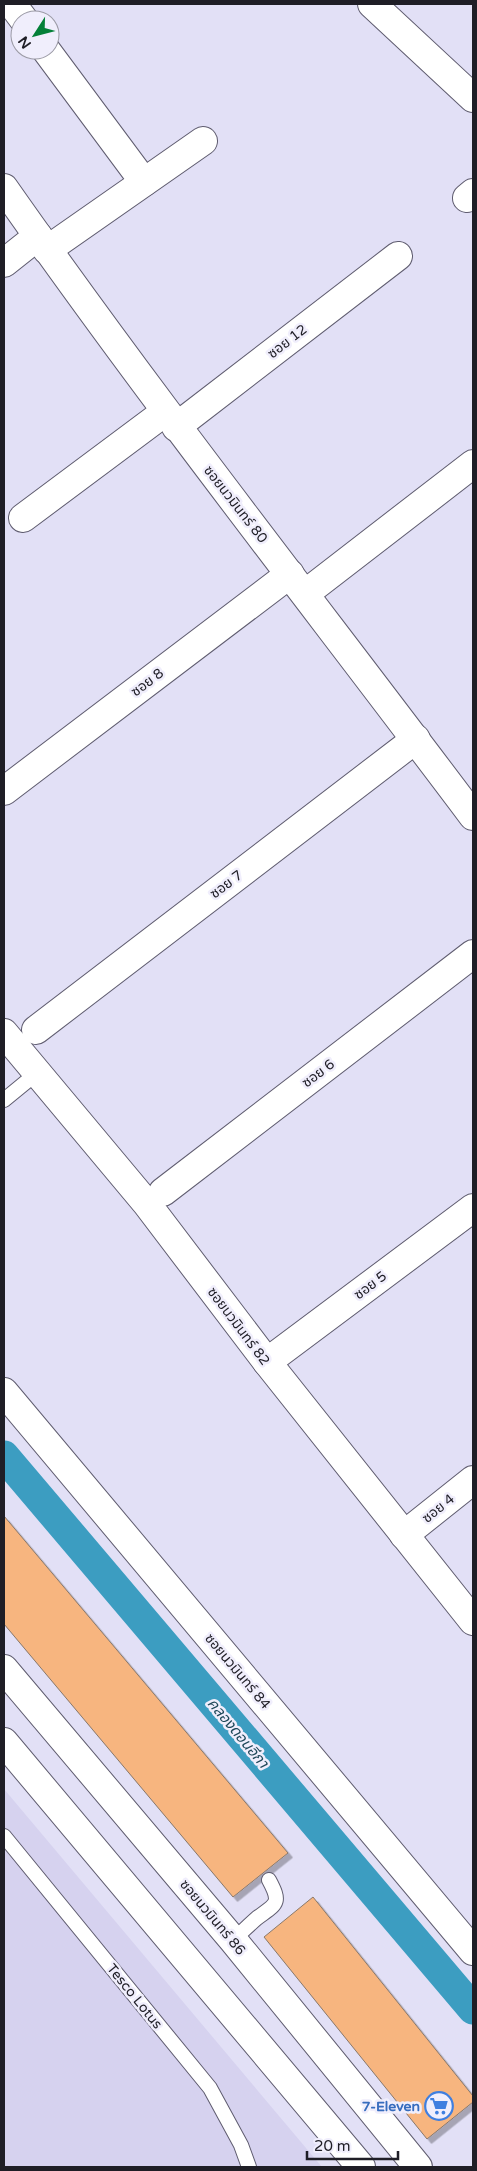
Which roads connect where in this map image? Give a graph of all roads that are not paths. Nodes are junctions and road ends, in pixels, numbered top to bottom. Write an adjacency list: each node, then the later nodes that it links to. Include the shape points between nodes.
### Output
1 (372, 4): 3 (street)
2 (53, 60): 5 (street)
3 (473, 98)
4 (203, 141): 5 (street)
5 (144, 182): 7 (street)
6 (4, 188): 7 (street, ซอยนวมินทร์ 80)
7 (42, 243): 9 (street); 10 (street, ซอยนวมินทร์ 80)
8 (398, 256): 10 (street, ซอย 12)
9 (4, 263)
10 (171, 419): 12 (street, ซอย 12); 13 (street, ซอยนวมินทร์ 80)
11 (473, 464): 13 (street, ซอย 8)
12 (23, 518)
13 (298, 584): 14 (street, ซอยนวมินทร์ 80); 15 (street, ซอย 8)
14 (416, 739): 16 (street, ซอยนวมินทร์ 80); 18 (street, ซอย 7)
15 (4, 791)
16 (473, 816)
17 (473, 954): 22 (street, ซอย 6)
18 (36, 1030)
19 (4, 1033): 20 (street, ซอยนวมินทร์ 82)
20 (37, 1073): 21 (lane); 24 (street, ซอยนวมินทร์ 82, via 146,1204)
21 (4, 1100)
22 (162, 1192)
23 (473, 1208): 24 (street, ซอย 5)
24 (266, 1362): 27 (street, ซอยนวมินทร์ 82)
25 (4, 1392): 34 (street, ซอยนวมินทร์ 84)
26 (473, 1480): 27 (street, ซอย 4)
27 (404, 1535): 28 (street, ซอยนวมินทร์ 82)
28 (473, 1621)
29 (4, 1669): 33 (street, ซอยนวมินทร์ 86)
30 (4, 1742): 36 (street)
31 (4, 1836): 35 (lane, Tesco Lotus, via 210,2088 241,2145)
32 (269, 1880): 33 (lane, via 276,1894 272,1908)
33 (233, 1940): 37 (street, ซอยนวมินทร์ 86)
34 (473, 1951)
35 (249, 2167)
36 (360, 2167)
37 (418, 2167)

